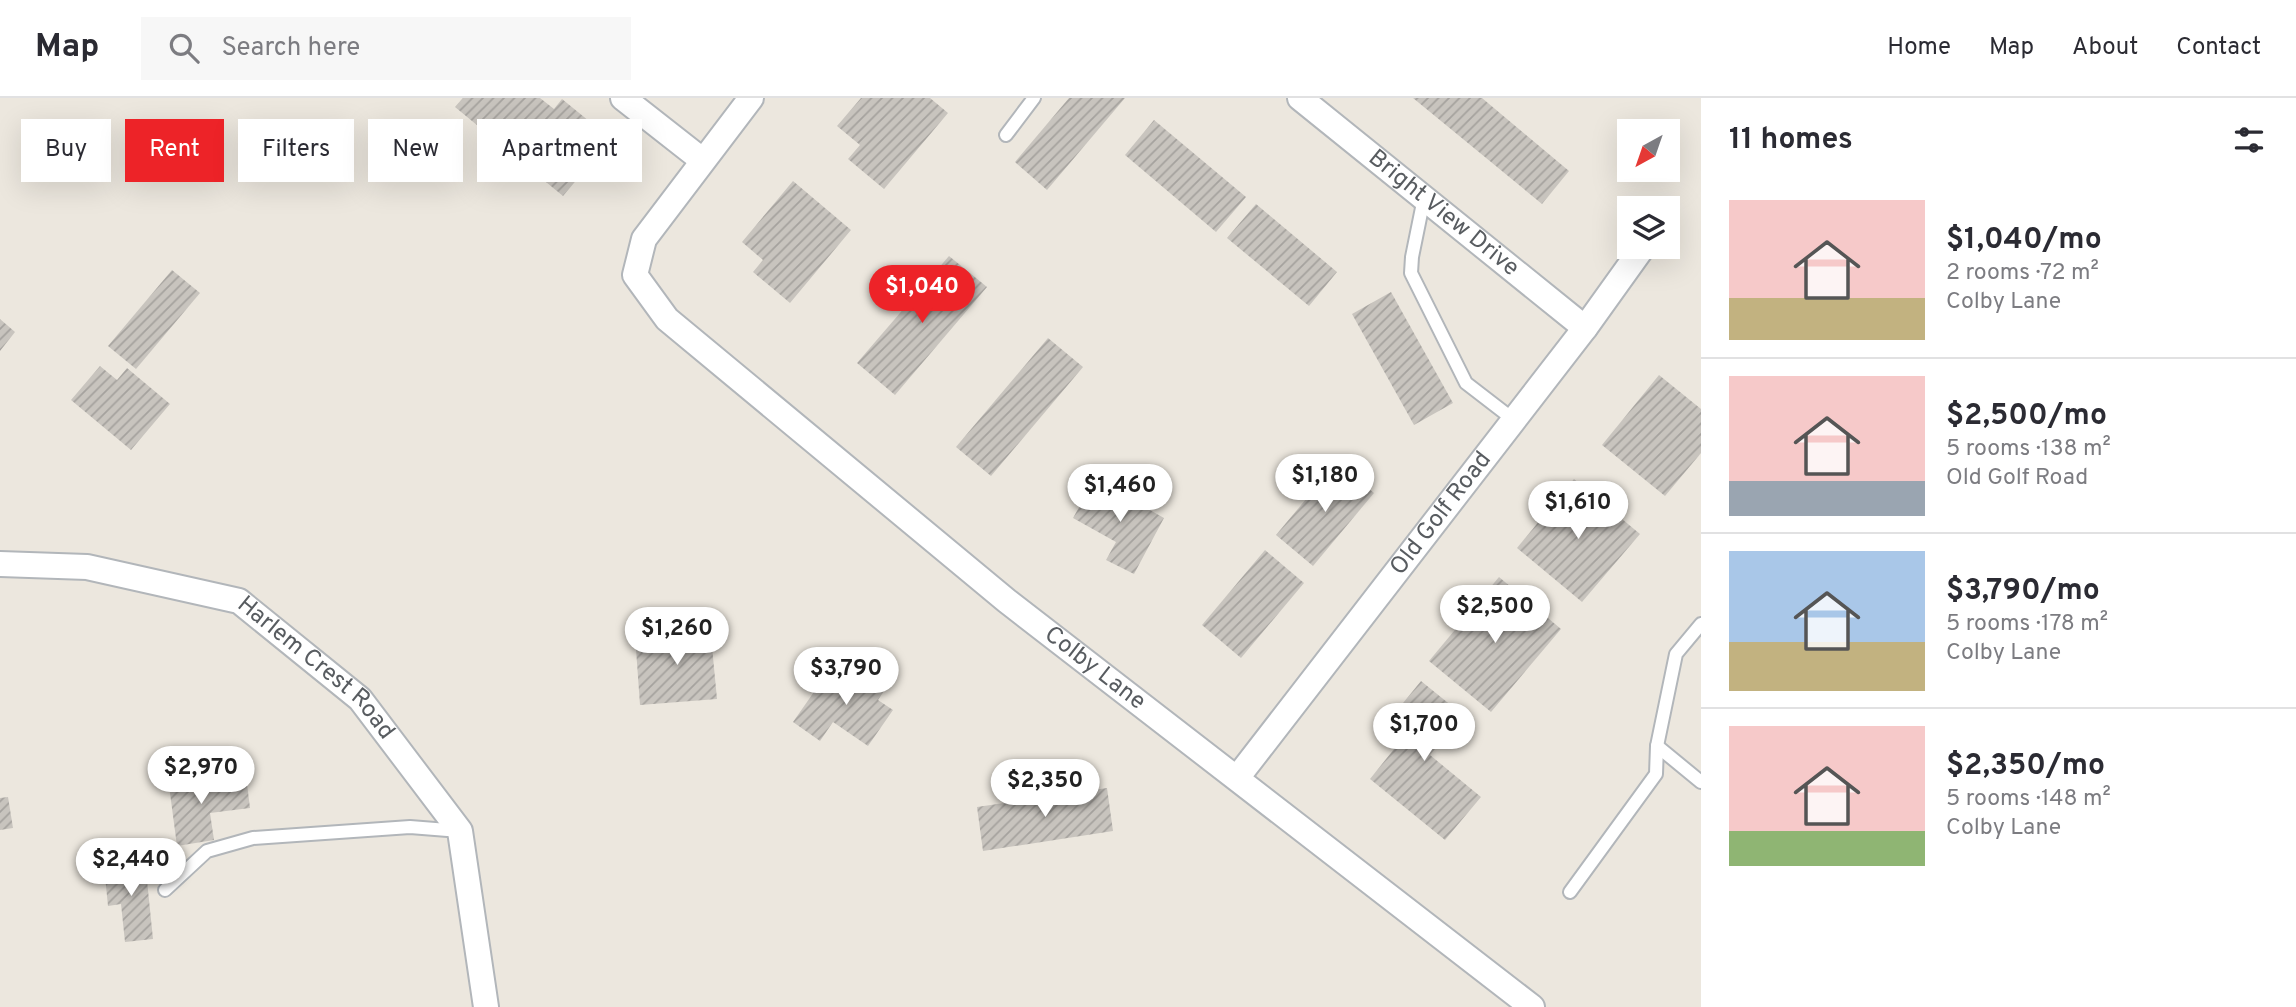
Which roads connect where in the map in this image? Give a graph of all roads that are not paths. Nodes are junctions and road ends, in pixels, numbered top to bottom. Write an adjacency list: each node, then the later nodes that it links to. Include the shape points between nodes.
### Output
1 (622, 98): 6 (street)
2 (751, 98): 6 (street)
3 (1034, 98): 5 (lane)
4 (1300, 98): 7 (street, Bright View Drive)
5 (1006, 135)
6 (702, 160): 14 (street, Colby Lane, via 644,239 635,275 667,319 1007,601)
7 (1424, 198): 9 (street, Bright View Drive); 10 (lane, via 1411,273 1466,383)
8 (1634, 259): 9 (street, Old Golf Road)
9 (1585, 328): 10 (street, Old Golf Road)
10 (1514, 420): 14 (street, Old Golf Road)
11 (0, 564): 16 (street, Harlem Crest Road, via 87,567 239,601 360,699)
12 (1701, 624): 13 (lane, via 1676,654)
13 (1657, 746): 15 (lane); 18 (lane, via 1656,774)
14 (1237, 778): 20 (street, Colby Lane)
15 (1701, 782)
16 (460, 831): 17 (lane, via 410,827 253,838 207,851); 19 (street)
17 (165, 890)
18 (1570, 892)
19 (486, 1007)
20 (1532, 1007)

